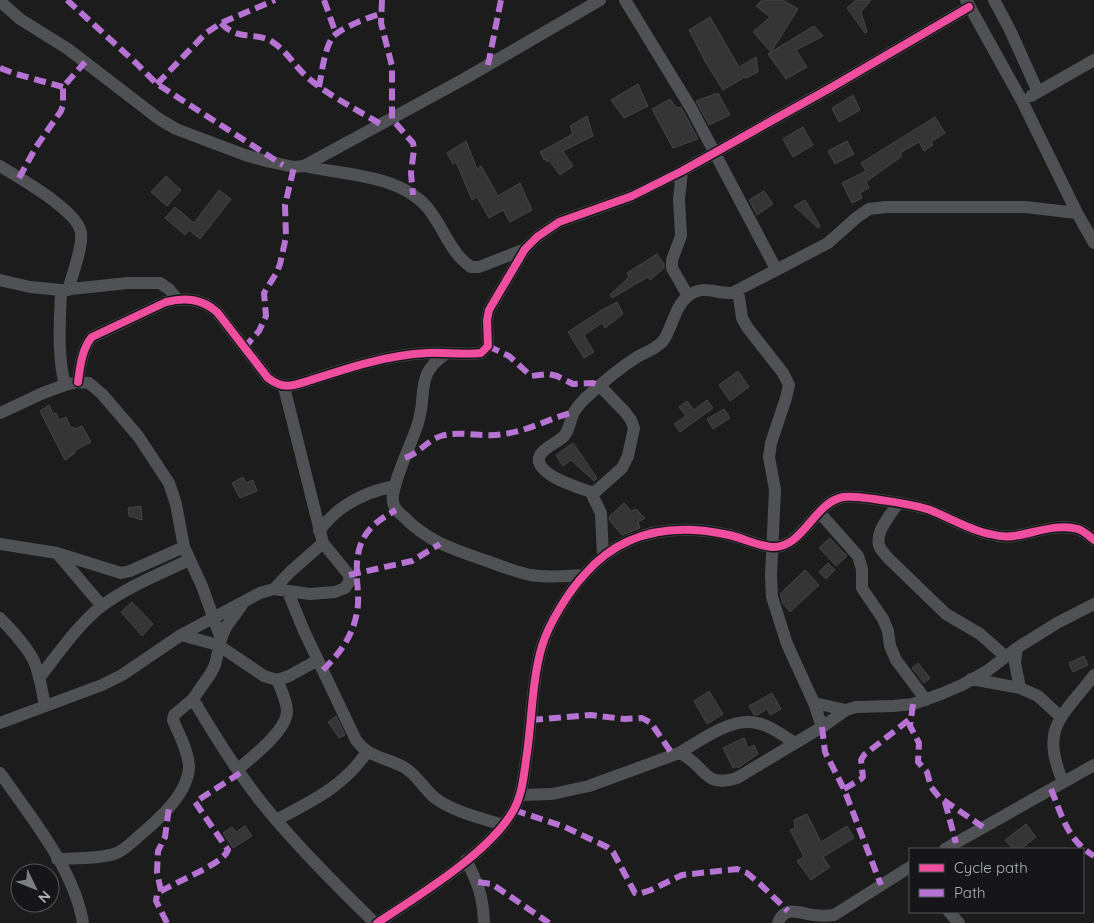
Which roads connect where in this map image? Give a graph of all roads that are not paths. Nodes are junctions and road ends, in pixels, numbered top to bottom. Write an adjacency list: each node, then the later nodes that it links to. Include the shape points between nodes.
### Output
1 (600, 0): 11 (street, via 431,98)
2 (625, 0): 9 (street)
3 (994, 0): 7 (street)
4 (968, 3): 8 (street); 9 (street, via 832,87)
5 (2, 6): 11 (street, via 68,49 176,129 245,156 283,165)
6 (1094, 60): 7 (street)
7 (1038, 92): 8 (street)
8 (1022, 101): 13 (street)
9 (714, 152): 12 (street); 17 (street)
10 (0, 166): 19 (street, via 75,219 82,233)
11 (304, 166): 16 (street, via 381,181 413,195 426,206 457,254 471,267 479,267)
12 (682, 171): 16 (street, via 632,196 559,222); 21 (street, via 679,199 681,236 672,268)
13 (1077, 213): 14 (street); 17 (street, via 989,206 869,210 828,243)
14 (1089, 225): 15 (street)
15 (1094, 243)
16 (525, 249): 23 (street, via 489,310 486,350 481,353)
17 (776, 269): 20 (street)
18 (0, 280): 19 (street)
19 (65, 290): 22 (street, via 160,283); 24 (street, via 60,351 62,372)
20 (738, 290): 21 (street, via 724,294 706,289); 36 (street, via 742,318 747,328 784,373 789,385 769,457 775,490)
21 (688, 296): 25 (street, via 661,343)
22 (178, 299): 24 (street, via 92,337); 26 (street, via 198,300 209,305 268,378)
23 (447, 353): 26 (street, via 400,356); 28 (street, via 427,371 419,422)
24 (72, 383): 27 (street); 35 (street, via 88,383 94,387 154,458 169,483)
25 (600, 386): 29 (street, via 625,412 634,428 622,468); 29 (street, via 574,412 565,435 539,458 550,474)
26 (284, 387): 32 (street)
27 (0, 413)
28 (395, 486): 32 (street, via 369,492 338,510 328,520); 40 (street, via 392,497 396,510 440,544 530,575)
29 (594, 493): 38 (street, via 601,513)
30 (898, 503): 31 (street, via 842,498); 33 (street, via 927,509 988,534 1011,537 1066,527 1080,530); 51 (street, via 882,527 878,538 880,547 946,614 980,634)
31 (819, 512): 36 (street, via 788,544); 59 (street, via 858,556 862,588 883,619 896,660)
32 (321, 537): 41 (street); 42 (street, via 349,575 349,582 345,588 335,592)
33 (1094, 540)
34 (0, 544): 37 (street)
35 (184, 547): 37 (street, via 121,572); 39 (street)
36 (773, 547): 38 (street, via 708,531 662,530 635,537); 60 (street, via 772,597 787,644)
37 (57, 553): 45 (street)
38 (603, 556): 40 (street)
39 (189, 560): 45 (street, via 132,587); 46 (street)
40 (584, 575): 73 (street, via 542,645)
41 (274, 589): 42 (street); 43 (street)
42 (288, 592): 52 (street)
43 (243, 603): 46 (street); 49 (street)
44 (1094, 604): 50 (street)
45 (102, 606): 54 (street)
46 (213, 617): 48 (street); 49 (street)
47 (0, 618): 54 (street, via 23,644)
48 (182, 635): 49 (street); 61 (street, via 122,675)
49 (220, 642): 55 (street, via 264,676); 58 (street, via 211,674)
50 (1017, 648): 51 (street); 57 (street, via 1015,663)
51 (1006, 657): 56 (street)
52 (318, 660): 55 (street); 67 (street, via 356,740)
53 (1094, 675): 63 (street)
54 (39, 678): 61 (street)
55 (277, 680): 70 (street, via 285,699 286,719 268,742)
56 (971, 680): 57 (street); 59 (street)
57 (1020, 688): 63 (street, via 1038,696)
58 (193, 699): 70 (street); 77 (street, via 174,715 189,767 188,778 169,808 115,854)
59 (926, 700): 62 (street)
60 (814, 703): 62 (street); 65 (street)
61 (45, 706): 64 (street)
62 (846, 710): 65 (street)
63 (1061, 717): 72 (street, via 1054,730 1052,749)
64 (0, 722)
65 (822, 727): 66 (street)
66 (795, 743): 68 (street, via 764,724 738,722); 68 (street, via 725,782 712,780)
67 (367, 752): 74 (street, via 340,783); 75 (street, via 406,768 436,798 450,806)
68 (679, 753): 73 (street, via 589,786 552,794)
69 (1094, 765): 72 (street)
70 (238, 769): 74 (street)
71 (0, 773): 77 (street)
72 (1063, 782): 76 (street)
73 (520, 794): 75 (street)
74 (276, 820): 83 (street)
75 (503, 825): 78 (street)
76 (947, 848)
77 (57, 859): 82 (street, via 71,884)
78 (466, 860): 83 (street, via 425,892); 84 (street, via 478,882)
79 (909, 869): 81 (street)
80 (950, 913): 86 (street)
81 (833, 919): 85 (street, via 788,911)
82 (83, 923)
83 (376, 923)
84 (484, 923)
85 (778, 923)
86 (959, 923)

